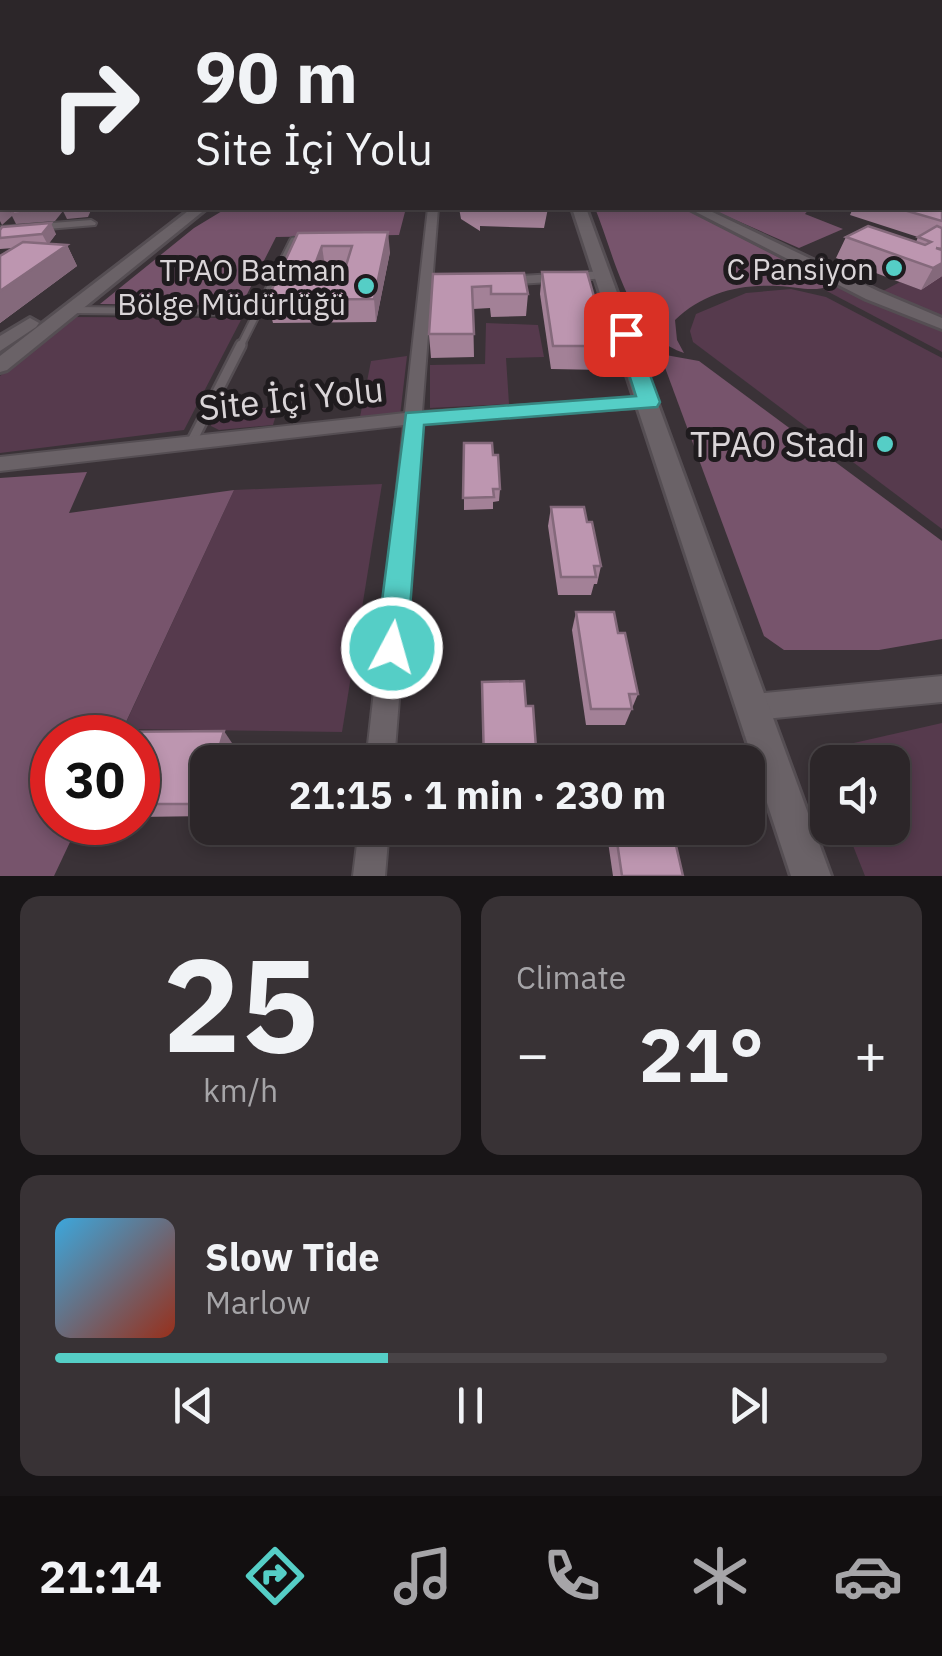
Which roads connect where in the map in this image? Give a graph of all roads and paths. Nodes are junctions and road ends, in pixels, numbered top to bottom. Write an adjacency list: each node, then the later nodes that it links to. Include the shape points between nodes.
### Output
1 (182, 210): 17 (street)
2 (197, 210): 14 (street)
3 (433, 210): 13 (street)
4 (580, 210): 10 (street)
5 (699, 210): 16 (street)
6 (14, 219): 8 (street)
7 (91, 223): 8 (street)
8 (2, 230)
9 (294, 240): 15 (lane)
10 (604, 275): 11 (street); 19 (street)
11 (495, 282)
12 (441, 285): 13 (street)
13 (422, 286): 20 (street)
14 (71, 310): 15 (lane); 18 (street)
15 (258, 312): 21 (lane)
16 (942, 324)
17 (0, 345)
18 (0, 366)
19 (649, 402): 20 (street, Site İçi Yolu); 24 (street)
20 (414, 418): 21 (street, Site İçi Yolu); 25 (street)
21 (192, 440): 22 (street, Site İçi Yolu)
22 (0, 464)
23 (942, 689): 24 (street)
24 (754, 707): 28 (street)
25 (382, 745)
26 (372, 845): 27 (street)
27 (369, 876)
28 (811, 876)

